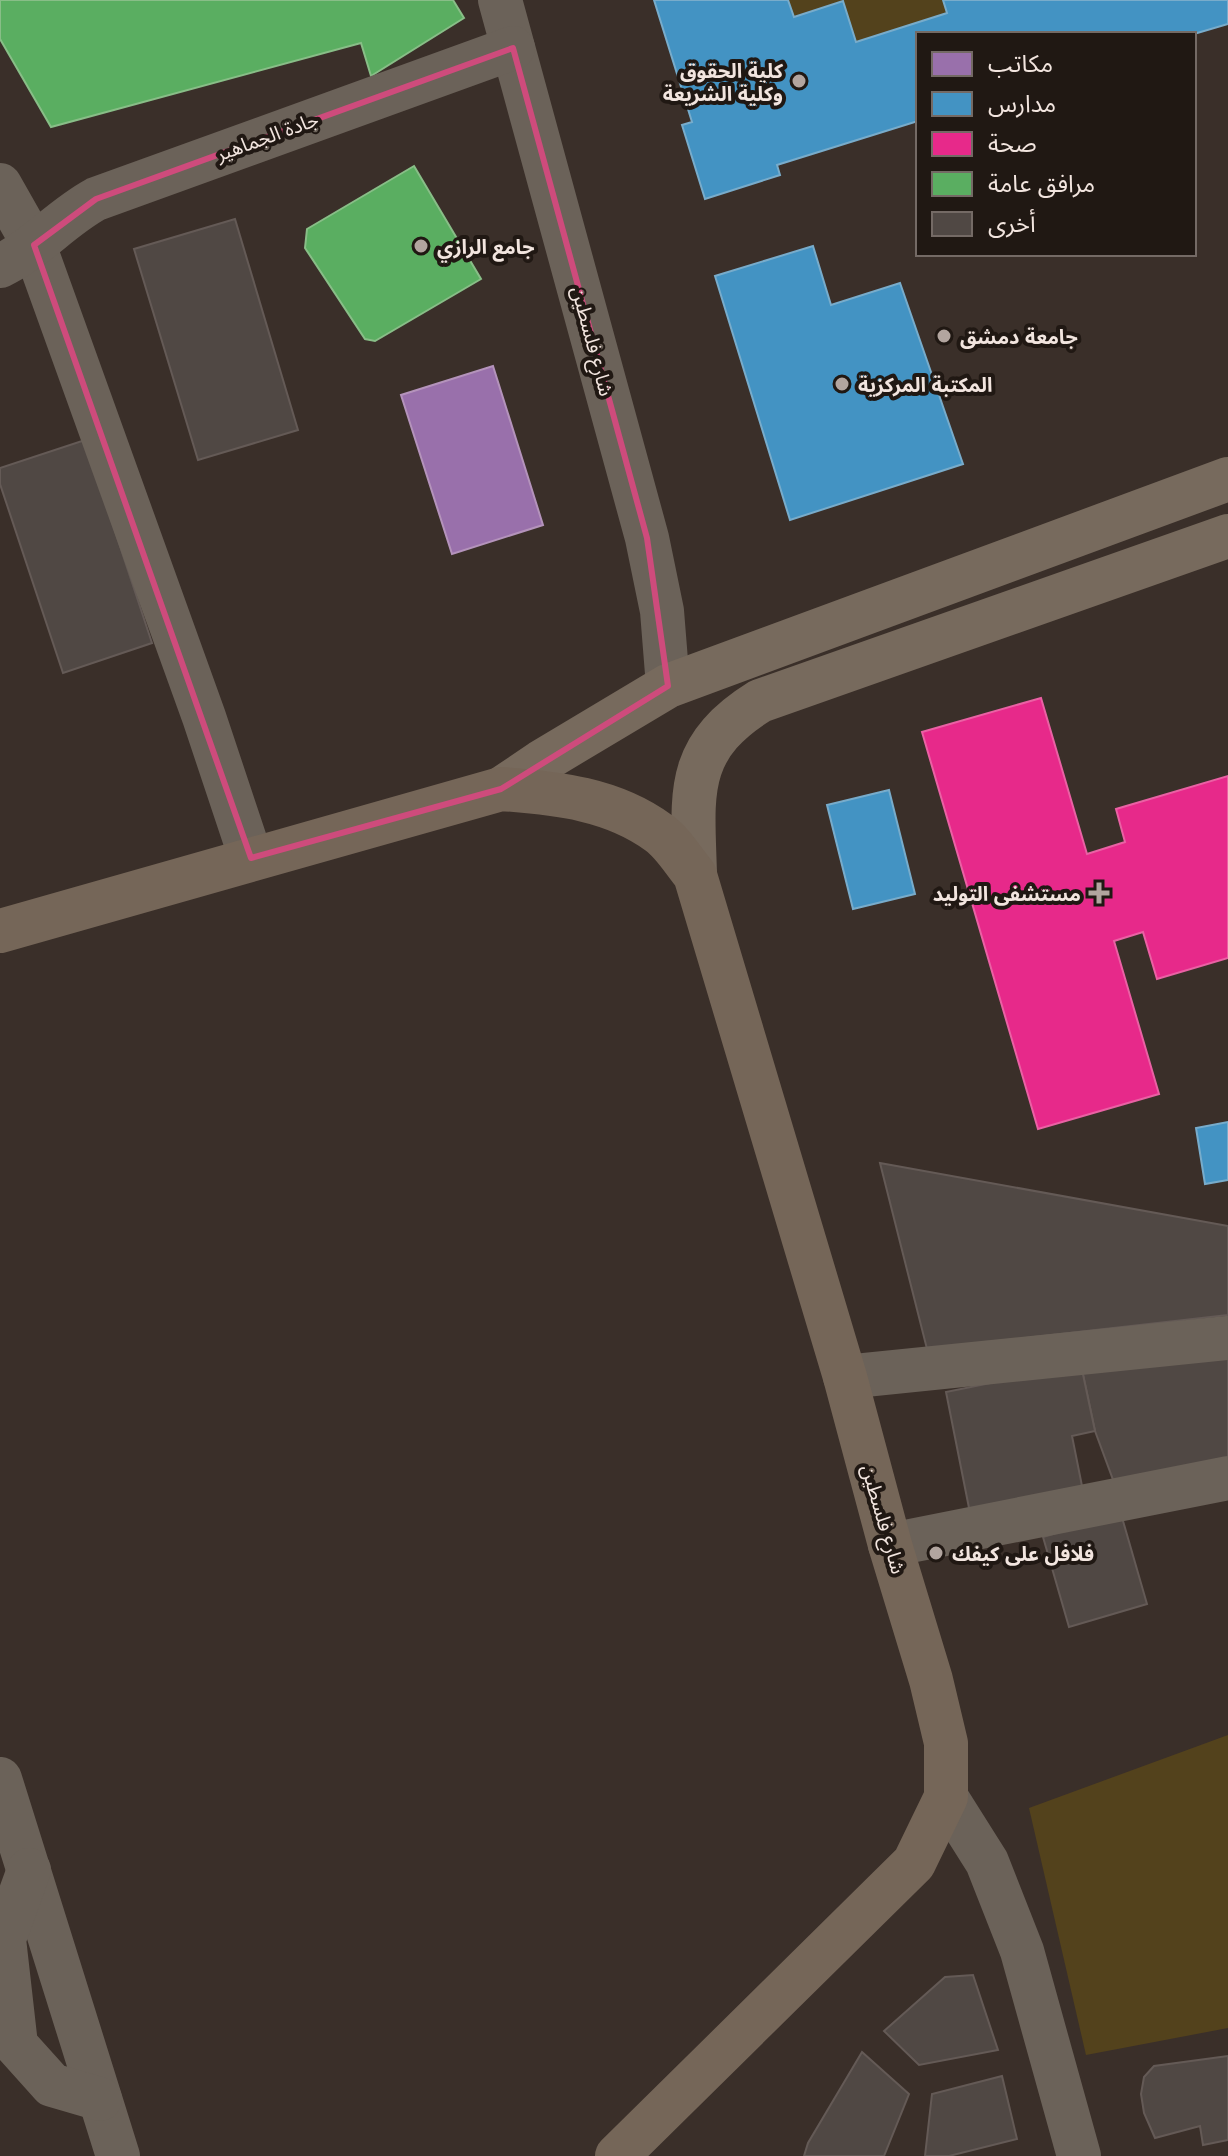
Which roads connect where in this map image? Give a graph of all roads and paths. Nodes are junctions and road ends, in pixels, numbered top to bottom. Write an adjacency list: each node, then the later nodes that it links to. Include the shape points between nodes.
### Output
1 (500, 0): 2 (street, شارع فلسطين)
2 (513, 48): 4 (street, جادة الجماهير, via 96,199); 7 (street, شارع فلسطين, via 647,538 662,611)
3 (0, 185): 4 (street)
4 (17, 256): 9 (street, via 204,717)
5 (1228, 479): 7 (main road)
6 (1228, 536): 10 (main road, via 760,701 740,713 723,729 699,768 693,791)
7 (668, 686): 8 (main road)
8 (501, 789): 9 (highway); 10 (highway, via 619,808 662,834)
9 (251, 858): 11 (highway)
10 (695, 875): 13 (highway, شارع فلسطين)
11 (0, 931)
12 (1228, 1338): 13 (street)
13 (845, 1377): 15 (highway, شارع فلسطين)
14 (1228, 1478): 15 (street)
15 (890, 1545): 17 (highway, شارع فلسطين, via 946,1743)
16 (0, 1779): 18 (street)
17 (946, 1797): 22 (highway, via 914,1863); 23 (street, via 987,1862 1022,1951)
18 (29, 1870): 19 (street); 20 (street)
19 (2, 1935): 20 (street, via 16,2045 52,2085)
20 (100, 2099): 21 (street)
21 (118, 2156)
22 (617, 2156)
23 (1079, 2156)

